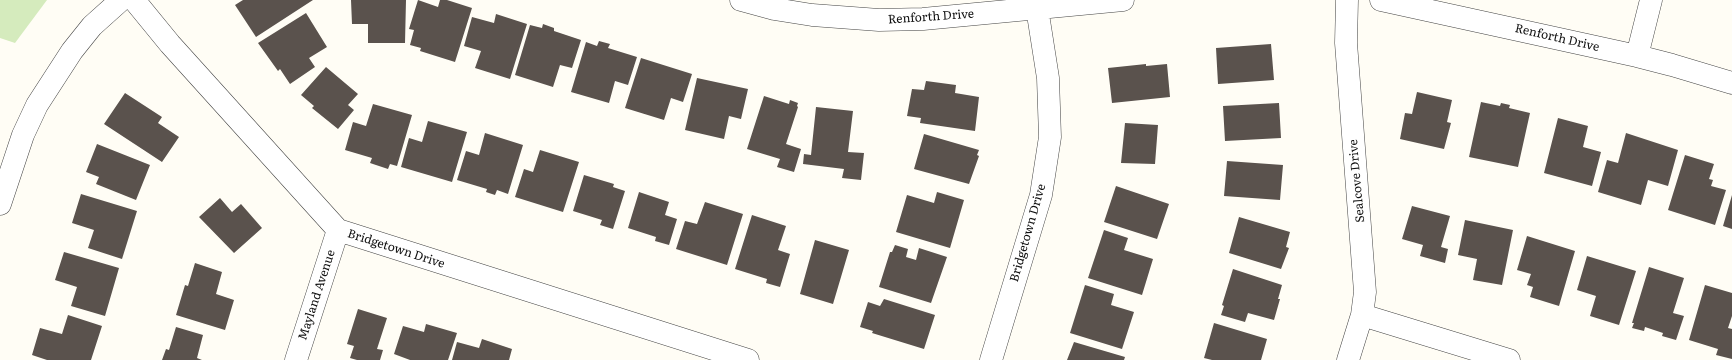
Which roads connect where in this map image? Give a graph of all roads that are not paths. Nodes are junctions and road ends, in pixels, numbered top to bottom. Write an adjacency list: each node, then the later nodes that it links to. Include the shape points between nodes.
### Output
1 (121, 0): 11 (street, via 92,26 72,51 37,105 23,135)
2 (134, 0): 12 (street, Bridgetown Drive, via 170,44)
3 (741, 0): 8 (street, Renforth Drive, via 804,14 879,20 923,19)
4 (1123, 0): 8 (street, Renforth Drive)
5 (1347, 0): 13 (street, Sealcove Drive, via 1346,42 1364,270)
6 (1381, 0): 9 (street, Renforth Drive)
7 (1651, 0): 9 (street)
8 (1037, 8): 16 (street, Bridgetown Drive, via 1048,78 1050,137 1041,195)
9 (1637, 56): 10 (street, Renforth Drive)
10 (1732, 83)
11 (0, 204)
12 (338, 230): 14 (street, Mayland Avenue); 15 (street, Bridgetown Drive)
13 (1362, 315): 17 (street, Sealcove Drive); 18 (street)
14 (296, 360)
15 (748, 360)
16 (991, 360)
17 (1348, 360)
18 (1508, 360)

